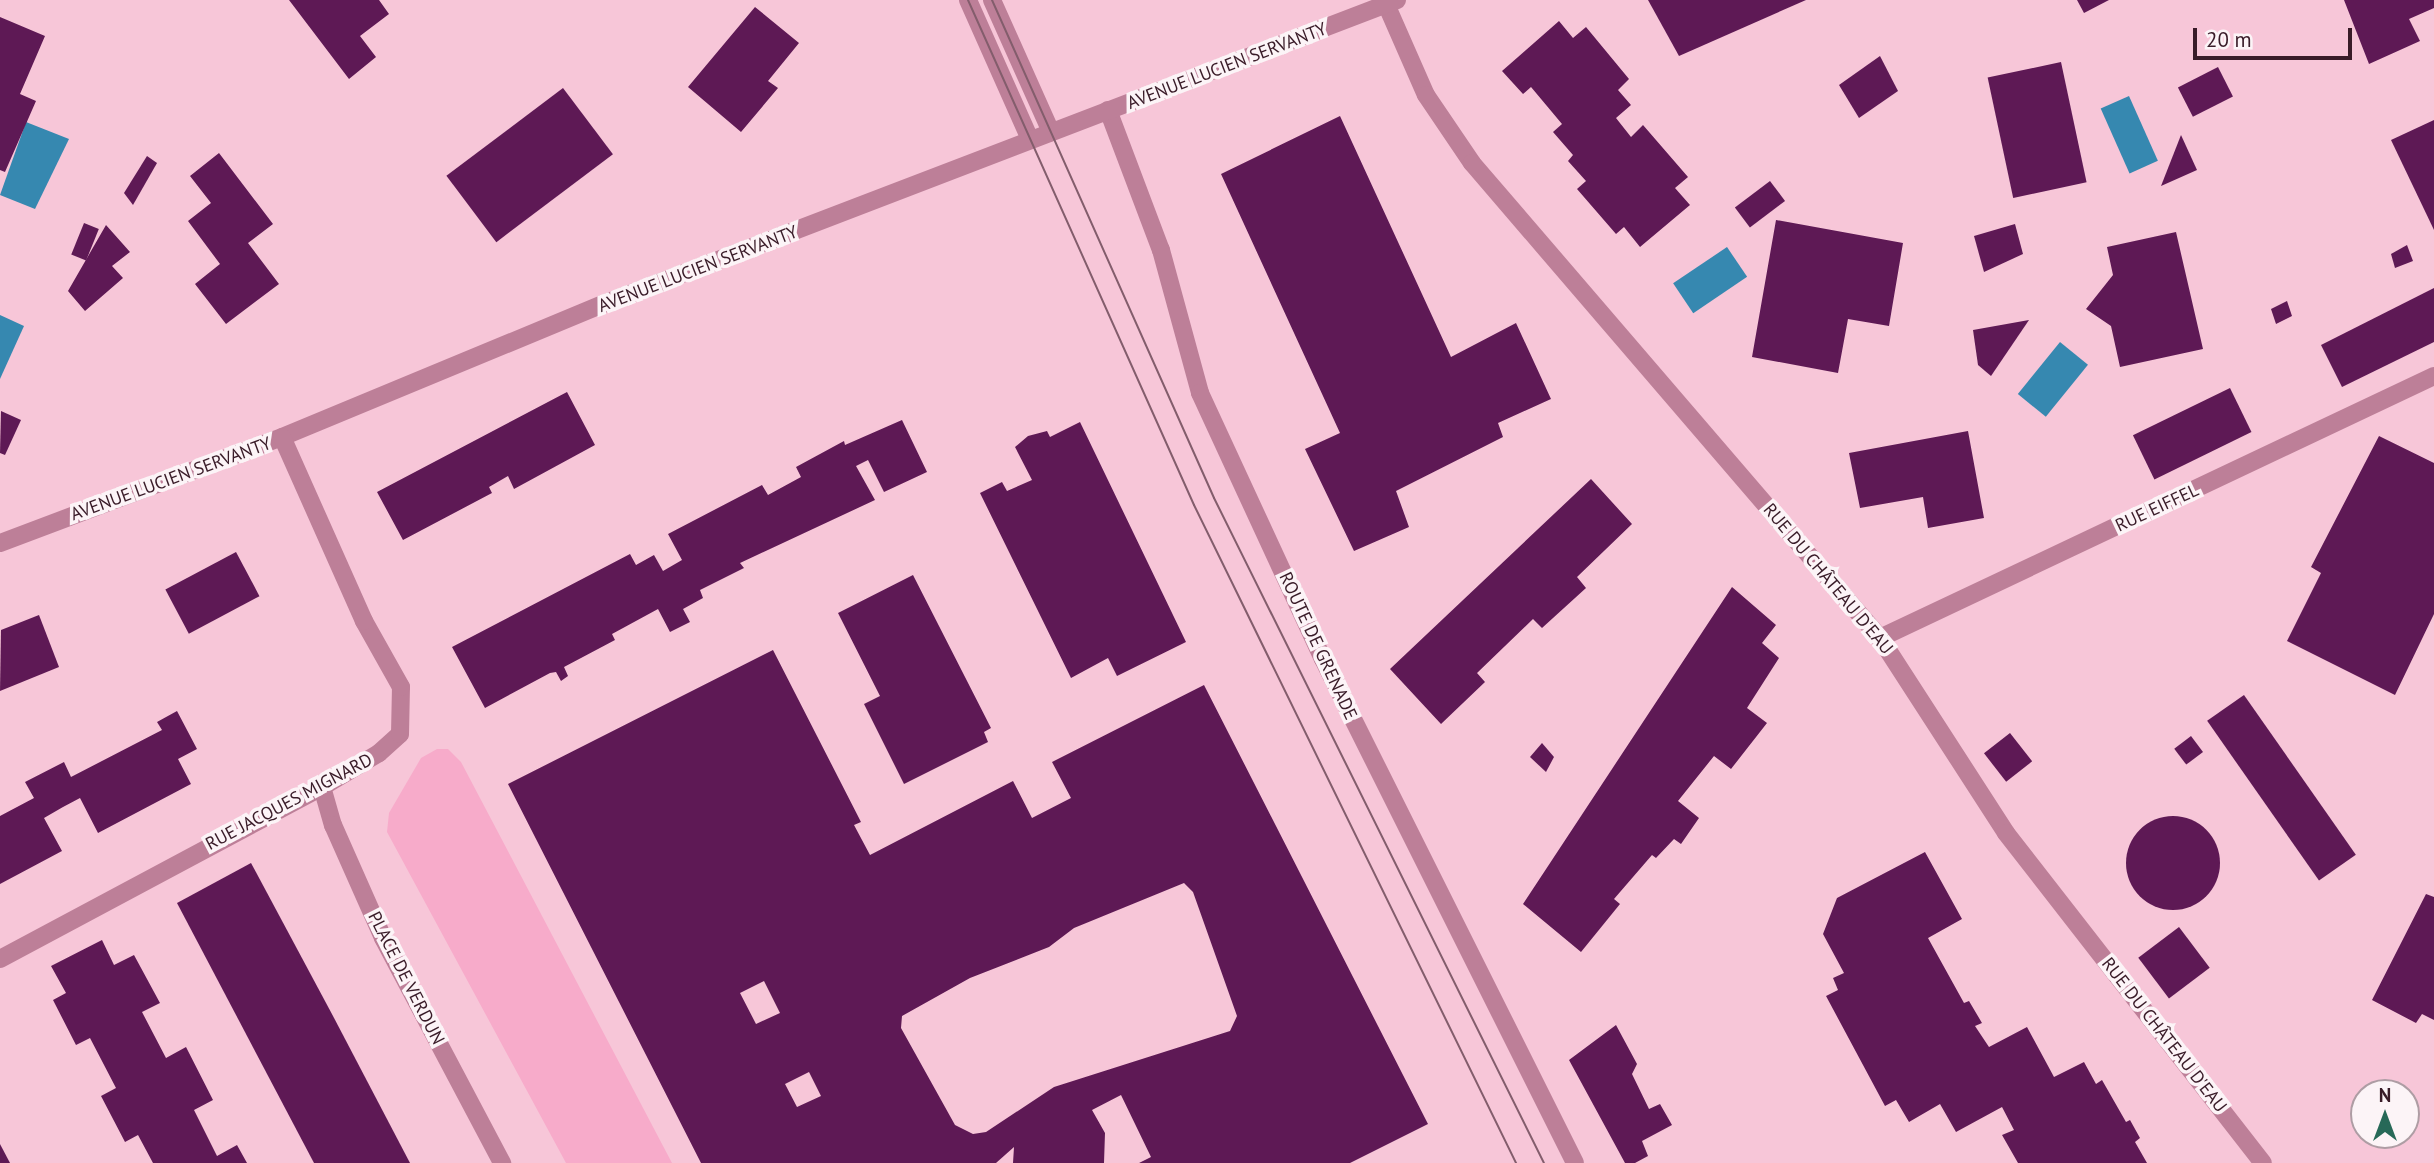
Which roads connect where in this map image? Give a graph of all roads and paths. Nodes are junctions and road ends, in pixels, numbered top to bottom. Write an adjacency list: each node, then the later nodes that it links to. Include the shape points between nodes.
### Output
1 (968, 0): 6 (street)
2 (992, 0): 5 (street)
3 (1392, 2): 4 (street, AVENUE LUCIEN SERVANTY); 10 (street, RUE DU CHÂTEAU D'EAU, via 1426,95 1472,163)
4 (1108, 110): 5 (street, AVENUE LUCIEN SERVANTY); 14 (street, ROUTE DE GRENADE, via 1161,250 1200,393 1329,672)
5 (1051, 132): 6 (street, AVENUE LUCIEN SERVANTY)
6 (1030, 139): 8 (street, AVENUE LUCIEN SERVANTY, via 606,303)
7 (2434, 376): 10 (street, RUE EIFFEL)
8 (282, 438): 9 (street, AVENUE LUCIEN SERVANTY); 11 (street, RUE JACQUES MIGNARD, via 364,621 401,687 400,734 379,753)
9 (0, 543)
10 (1880, 638): 15 (street, RUE DU CHÂTEAU D'EAU, via 2006,832)
11 (323, 787): 12 (street, RUE JACQUES MIGNARD); 13 (street, PLACE DE VERDUN, via 333,825 383,938)
12 (0, 958)
13 (502, 1163)
14 (1575, 1163)
15 (2263, 1163)

